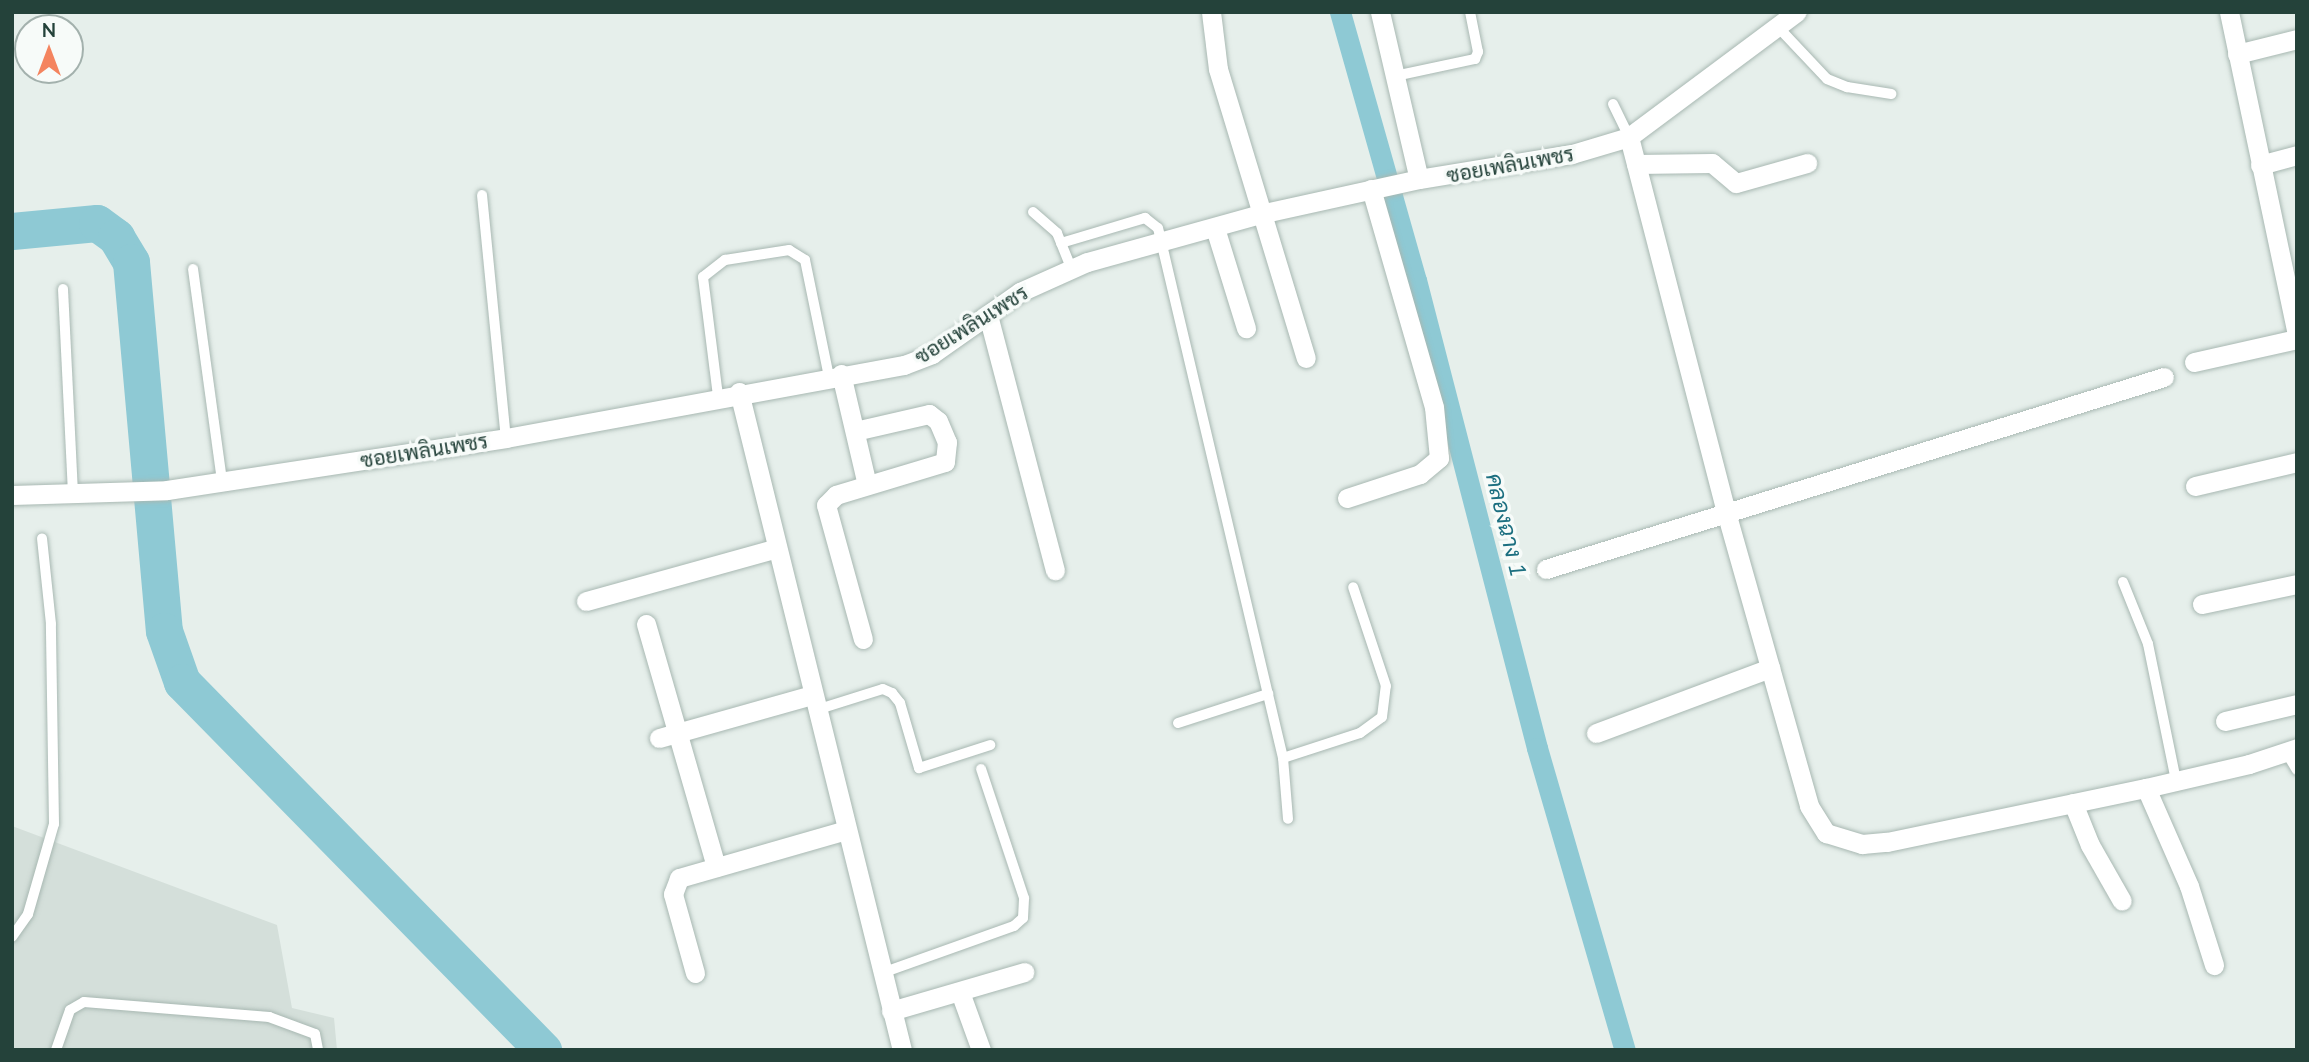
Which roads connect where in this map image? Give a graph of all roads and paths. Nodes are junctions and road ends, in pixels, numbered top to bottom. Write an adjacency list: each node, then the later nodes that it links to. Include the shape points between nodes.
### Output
1 (1211, 12): 21 (street, via 1218,69)
2 (1380, 12): 9 (street)
3 (1470, 12): 9 (lane, via 1478,52 1475,59)
4 (1797, 12): 6 (street, ซอยเพลินเพชร)
5 (2229, 12): 8 (street)
6 (1778, 27): 10 (lane, via 1827,79); 12 (street, ซอยเพลินเพชร)
7 (2297, 39): 8 (street)
8 (2238, 54): 16 (street)
9 (1395, 76): 17 (street)
10 (1891, 94)
11 (1613, 104): 12 (lane)
12 (1629, 136): 15 (street); 17 (street, ซอยเพลินเพชร, via 1572,154)
13 (2297, 155): 16 (street)
14 (1807, 163): 15 (street, via 1736,183 1712,163)
15 (1636, 164): 46 (street)
16 (2260, 165): 30 (street)
17 (1419, 179): 18 (street, ซอยเพลินเพชร)
18 (1372, 189): 21 (street, ซอยเพลินเพชร); 45 (street, via 1434,407 1439,458 1420,474)
19 (482, 195): 38 (lane)
20 (1032, 212): 24 (lane, via 1050,224)
21 (1260, 215): 22 (street, ซอยเพลินเพชร); 31 (street)
22 (1215, 228): 23 (street, ซอยเพลินเพชร); 29 (street)
23 (1163, 242): 24 (lane, via 1153,220 1145,218); 25 (street, ซอยเพลินเพชร); 59 (lane)
24 (1061, 243): 25 (lane)
25 (1072, 268): 28 (street, ซอยเพลินเพชร, via 1020,292)
26 (193, 269): 40 (lane)
27 (63, 289): 43 (lane)
28 (988, 315): 33 (street, ซอยเพลินเพชร, via 922,358); 50 (street)
29 (1245, 328)
30 (2297, 337): 32 (street)
31 (1306, 358)
32 (2194, 362)
33 (835, 376): 35 (street, ซอยเพลินเพชร); 36 (lane, via 805,260 789,250 737,258 710,268 703,277); 37 (street)
34 (2164, 377): 46 (street)
35 (739, 392): 36 (street, ซอยเพลินเพชร); 48 (street)
36 (718, 396): 38 (street, ซอยเพลินเพชร)
37 (855, 431): 41 (street); 41 (street, via 929,414 938,421 947,442 944,462)
38 (506, 438): 40 (street, ซอยเพลินเพชร)
39 (2297, 462): 42 (street)
40 (222, 481): 43 (street, ซอยเพลินเพชร, via 167,490)
41 (867, 485): 57 (street, via 836,495 825,505)
42 (2195, 486)
43 (73, 493): 44 (street, ซอยเพลินเพชร)
44 (12, 495)
45 (1347, 498)
46 (1726, 512): 49 (street); 58 (street)
47 (42, 538): 78 (lane, via 51,624 54,824 28,914)
48 (777, 548): 54 (street); 60 (street)
49 (1546, 569)
50 (1055, 570)
51 (2123, 582): 71 (lane, via 2148,644)
52 (2297, 584): 55 (street)
53 (1353, 587): 68 (lane, via 1386,686 1382,717 1360,733)
54 (586, 601)
55 (2202, 604)
56 (646, 624): 65 (street)
57 (863, 639)
58 (1770, 668): 64 (street); 73 (street, via 1809,806 1816,822 1841,841 1887,842)
59 (1268, 694): 63 (lane); 68 (lane)
60 (814, 703): 65 (street); 66 (lane, via 883,689 892,693 900,704 919,768); 75 (street)
61 (2297, 704): 62 (street)
62 (2225, 721)
63 (1178, 723)
64 (1596, 733)
65 (668, 735): 76 (street)
66 (990, 745)
67 (2291, 750): 70 (lane); 71 (street)
68 (1283, 758): 74 (lane)
69 (981, 769): 82 (lane, via 1024,898 1023,918 1014,926)
70 (2297, 770)
71 (2176, 781): 72 (street)
72 (2146, 788): 73 (street); 79 (street, via 2189,886)
73 (2073, 803): 77 (street, via 2090,845)
74 (1288, 819)
75 (846, 830): 76 (street); 82 (street)
76 (716, 867): 80 (street, via 679,878 674,885)
77 (2122, 901)
78 (12, 937)
79 (2214, 965)
80 (695, 972)
81 (1024, 972): 83 (street)
82 (882, 974): 84 (street)
83 (960, 992): 84 (street); 88 (street)
84 (891, 1011): 87 (street)
85 (56, 1050): 86 (lane, via 70,1010 85,1002 108,1002 269,1017 315,1034)
86 (318, 1050)
87 (902, 1050)
88 (981, 1050)

